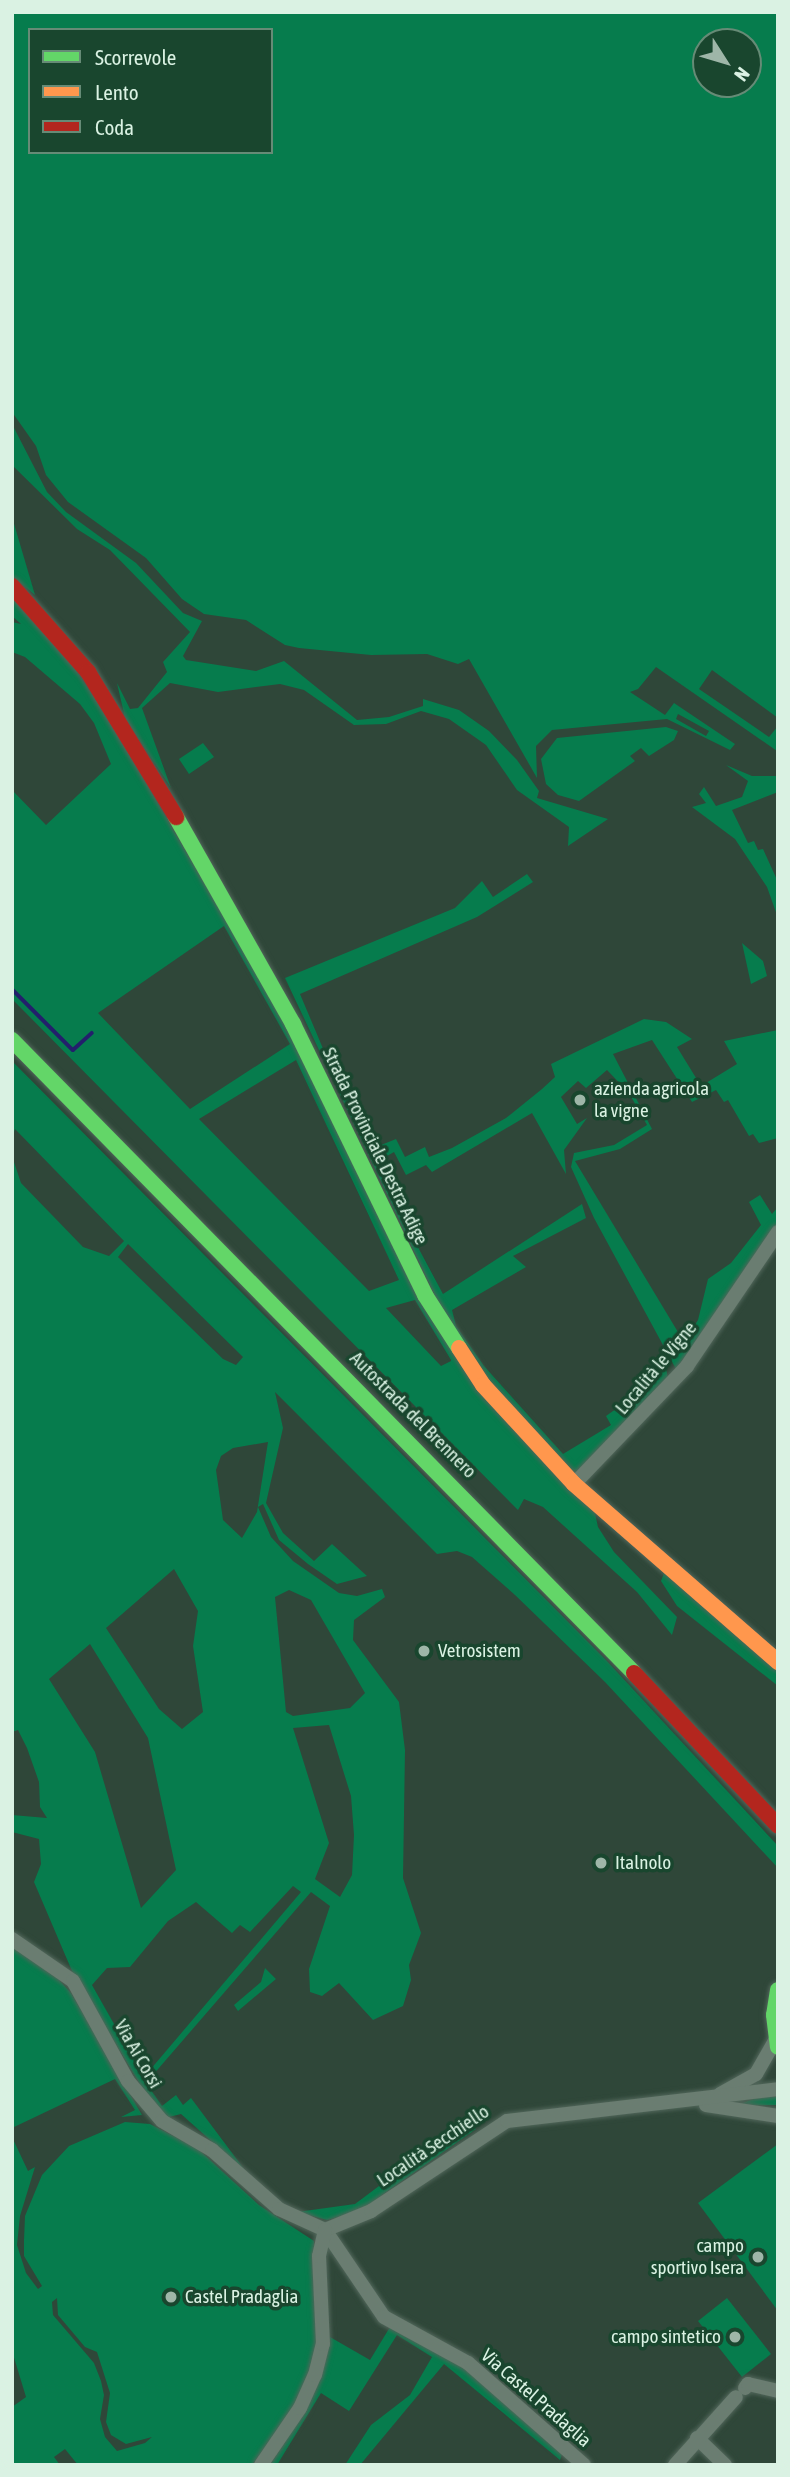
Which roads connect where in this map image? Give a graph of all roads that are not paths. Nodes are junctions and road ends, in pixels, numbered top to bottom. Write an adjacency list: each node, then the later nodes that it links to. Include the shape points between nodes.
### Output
1 (12, 586): 5 (main road, Strada Provinciale Destra Adige, via 88,672 177,818 283,1004 425,1295 483,1385)
2 (12, 1019): 6 (main road, Autostrada del Brennero)
3 (12, 1040): 10 (main road, Autostrada del Brennero, via 594,1629)
4 (778, 1232): 5 (street, Località le Vigne, via 688,1366)
5 (574, 1484): 7 (main road, Strada Provinciale Destra Adige)
6 (490, 1501)
7 (778, 1662)
8 (751, 1771): 9 (main road)
9 (778, 1801)
10 (778, 1826)
11 (12, 1939): 19 (street, Via Ai Corsi, via 73,1981 147,2108 212,2150 268,2201)
12 (778, 1990): 13 (main road)
13 (777, 2043): 15 (street, Località Secchiello)
14 (778, 2067): 15 (street, Località Secchiello)
15 (753, 2076): 17 (street, Località Secchiello, via 728,2092)
16 (775, 2087): 17 (street, Località Secchiello)
17 (695, 2102): 18 (street); 19 (street, Località Secchiello, via 507,2121 371,2211)
18 (778, 2116)
19 (318, 2228): 22 (street, via 323,2344 300,2408); 23 (street, Via Castel Pradaglia, via 384,2317 468,2362)
20 (778, 2391): 21 (street, via 748,2384)
21 (697, 2438): 24 (street); 25 (street)
22 (261, 2465)
23 (584, 2465)
24 (675, 2465)
25 (725, 2465)

